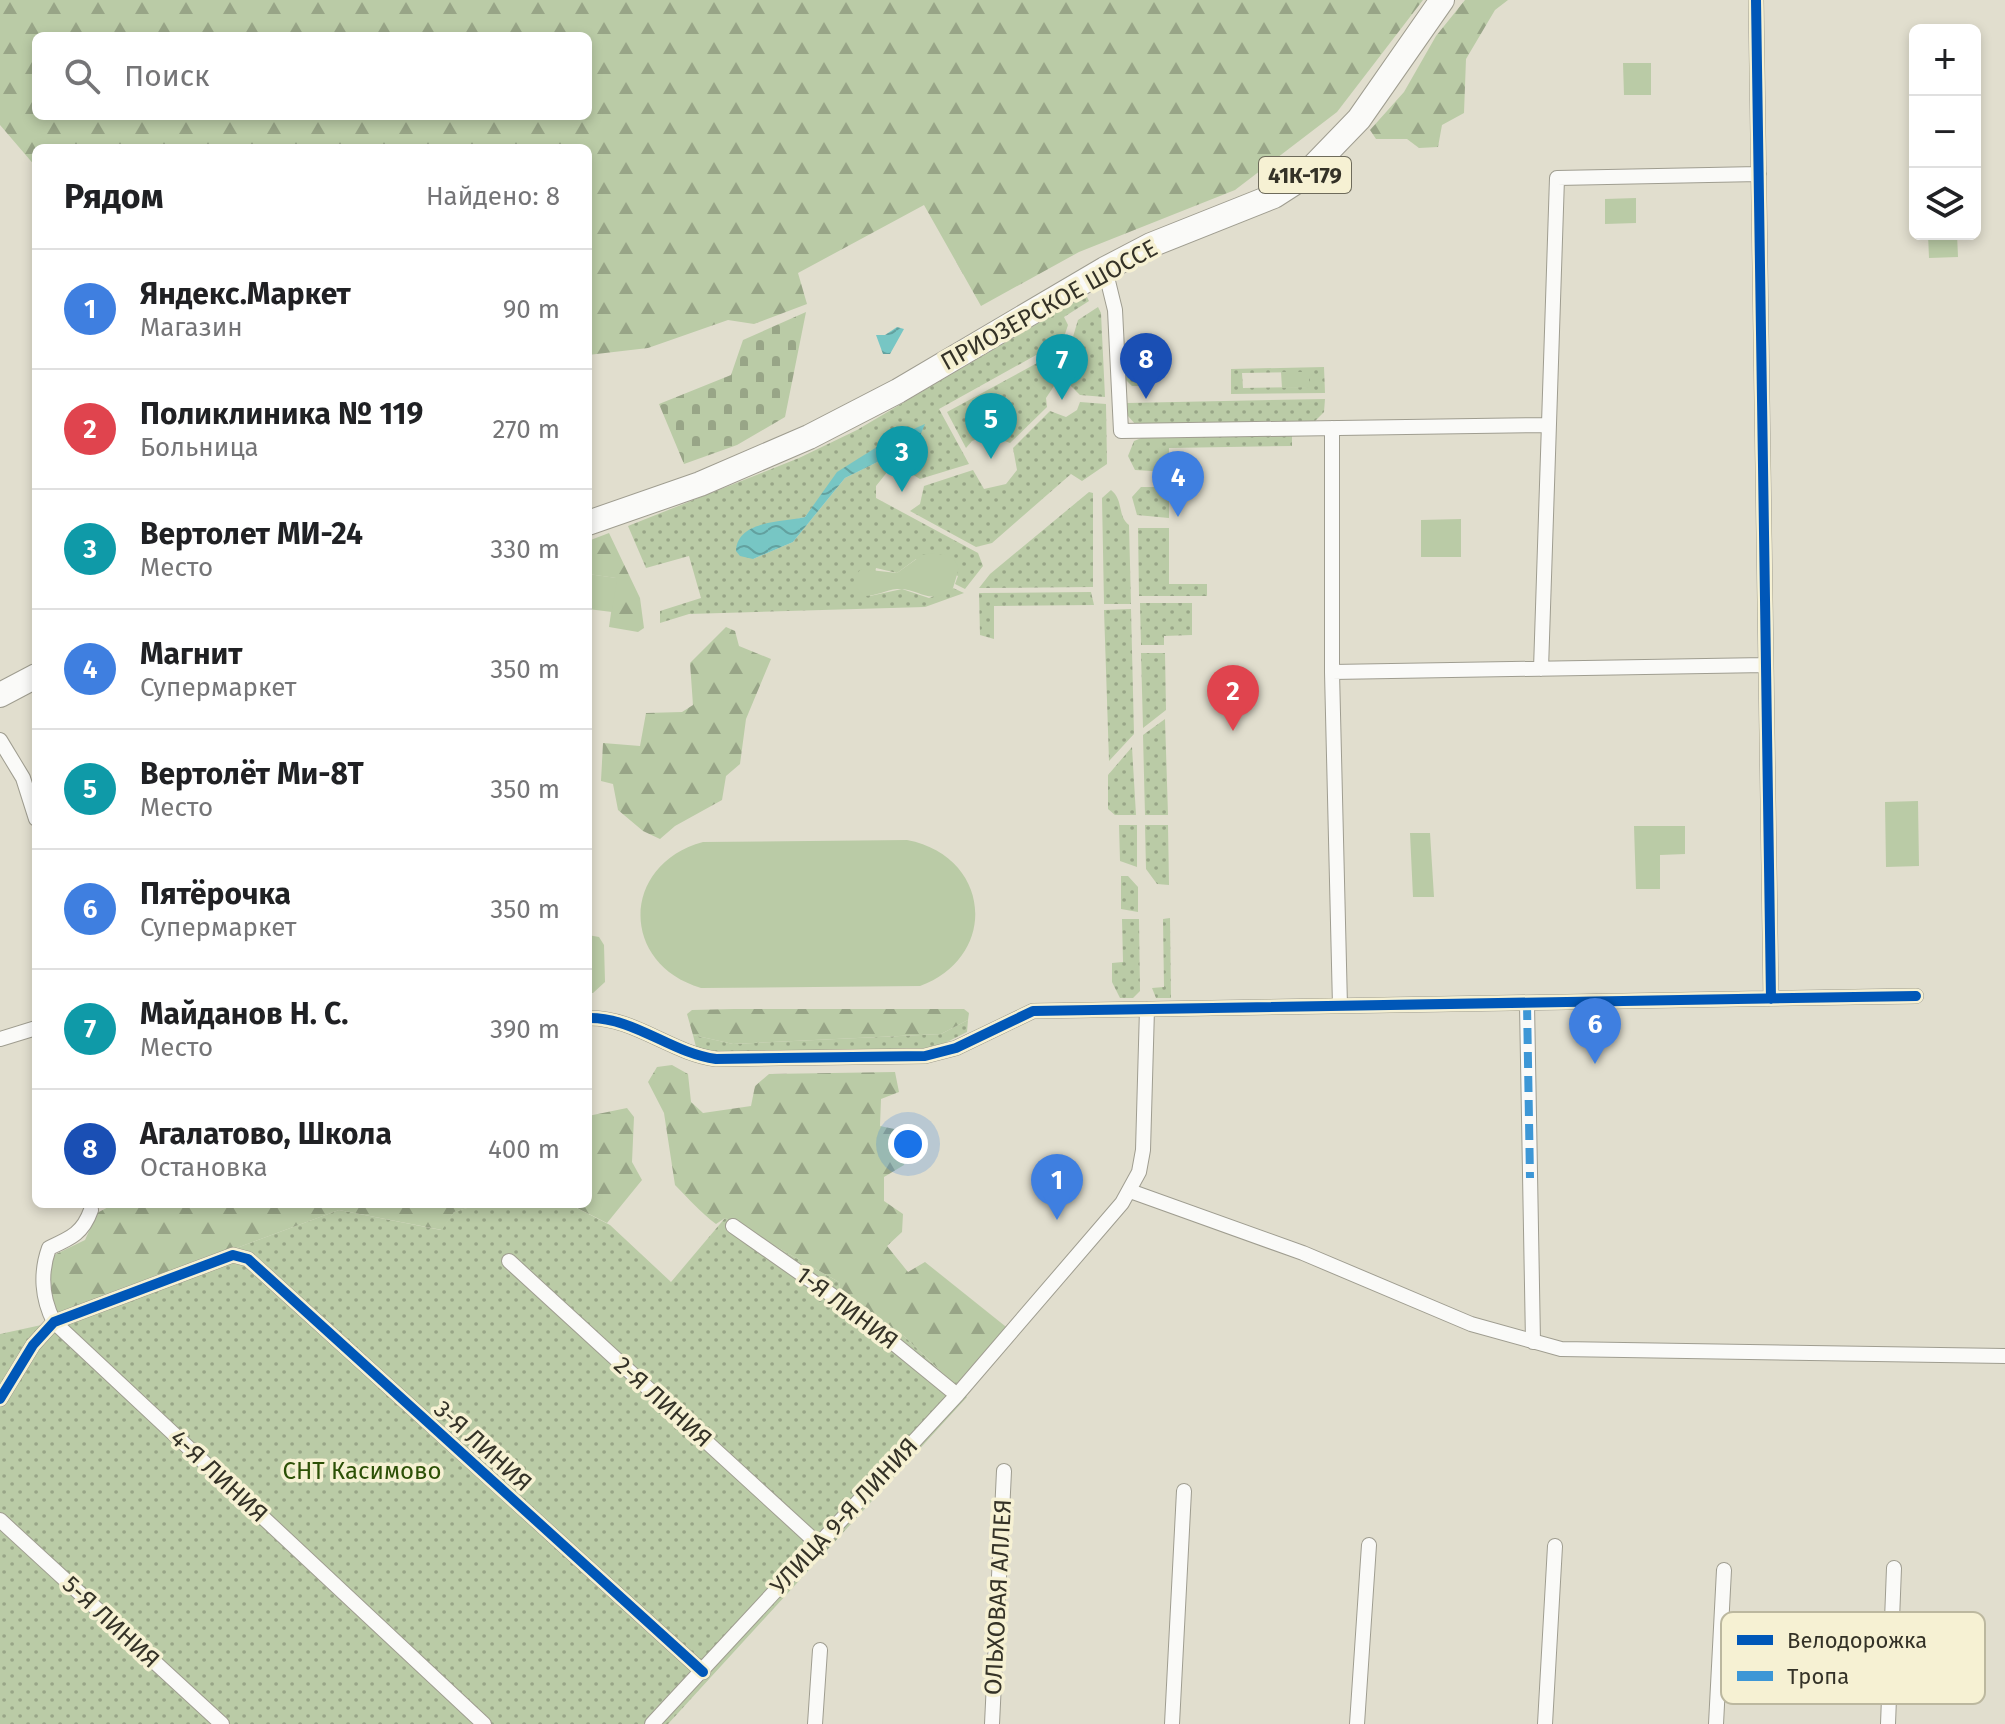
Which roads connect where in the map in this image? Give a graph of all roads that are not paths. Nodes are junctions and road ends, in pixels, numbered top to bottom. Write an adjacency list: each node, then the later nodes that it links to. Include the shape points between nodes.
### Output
1 (1442, 0): 4 (main road, ПРИОЗЕРСКОЕ ШОССЕ / 41К-179, via 1359,119 1302,178 1245,210 1151,245)
2 (1756, 0): 3 (street)
3 (1759, 174): 5 (street, via 1557,178); 8 (street)
4 (1105, 269): 6 (street, via 1115,310 1121,431); 7 (main road, ПРИОЗЕРСКОЕ ШОССЕ / 41К-179, via 809,437 700,484)
5 (1547, 425): 6 (street); 9 (street)
6 (1332, 428): 10 (street)
7 (592, 522)
8 (1766, 665): 9 (street); 16 (street)
9 (1541, 669): 10 (street)
10 (1332, 672): 18 (street)
11 (32, 678): 12 (main road)
12 (3, 693)
13 (0, 740): 14 (street, via 23,778)
14 (32, 806)
15 (1916, 996): 16 (street)
16 (1771, 999): 17 (street)
17 (1527, 1004): 18 (street); 28 (street)
18 (1340, 1006): 19 (street)
19 (1147, 1009): 20 (street, via 1033,1011 956,1048 925,1056 716,1059 693,1056 622,1023); 23 (street, via 1143,1150)
20 (592, 1019)
21 (32, 1029): 22 (street)
22 (0, 1039)
23 (1130, 1191): 28 (street, via 1303,1253 1456,1319); 30 (street, УЛИЦА 9-Я ЛИНИЯ)
24 (92, 1208): 27 (street, via 76,1236 49,1248 44,1261 44,1302)
25 (733, 1226): 30 (street, 1-Я ЛИНИЯ, via 853,1310)
26 (509, 1261): 35 (street, 2-Я ЛИНИЯ)
27 (54, 1322): 31 (street); 44 (street, 3-Я ЛИНИЯ, via 233,1255 248,1259); 47 (street, 4-Я ЛИНИЯ)
28 (1533, 1342): 29 (street, via 1585,1351)
29 (2005, 1356)
30 (957, 1395): 35 (street, УЛИЦА 9-Я ЛИНИЯ)
31 (0, 1399)
32 (1004, 1471): 50 (street, ОЛЬХОВАЯ АЛЛЕЯ)
33 (1184, 1491): 51 (street)
34 (0, 1520): 46 (street, 5-Я ЛИНИЯ)
35 (817, 1543): 44 (street, УЛИЦА 9-Я ЛИНИЯ)
36 (1369, 1545): 52 (street)
37 (1555, 1546): 53 (street)
38 (1894, 1568): 41 (street)
39 (1724, 1570): 40 (street)
40 (1722, 1612)
41 (1892, 1612)
42 (1721, 1628): 54 (street)
43 (820, 1650): 49 (street)
44 (703, 1672): 48 (street, УЛИЦА 9-Я ЛИНИЯ)
45 (1889, 1704): 55 (street)
46 (222, 1724)
47 (484, 1724)
48 (652, 1724)
49 (815, 1724)
50 (992, 1724)
51 (1172, 1724)
52 (1357, 1724)
53 (1545, 1724)
54 (1716, 1724)
55 (1888, 1724)

